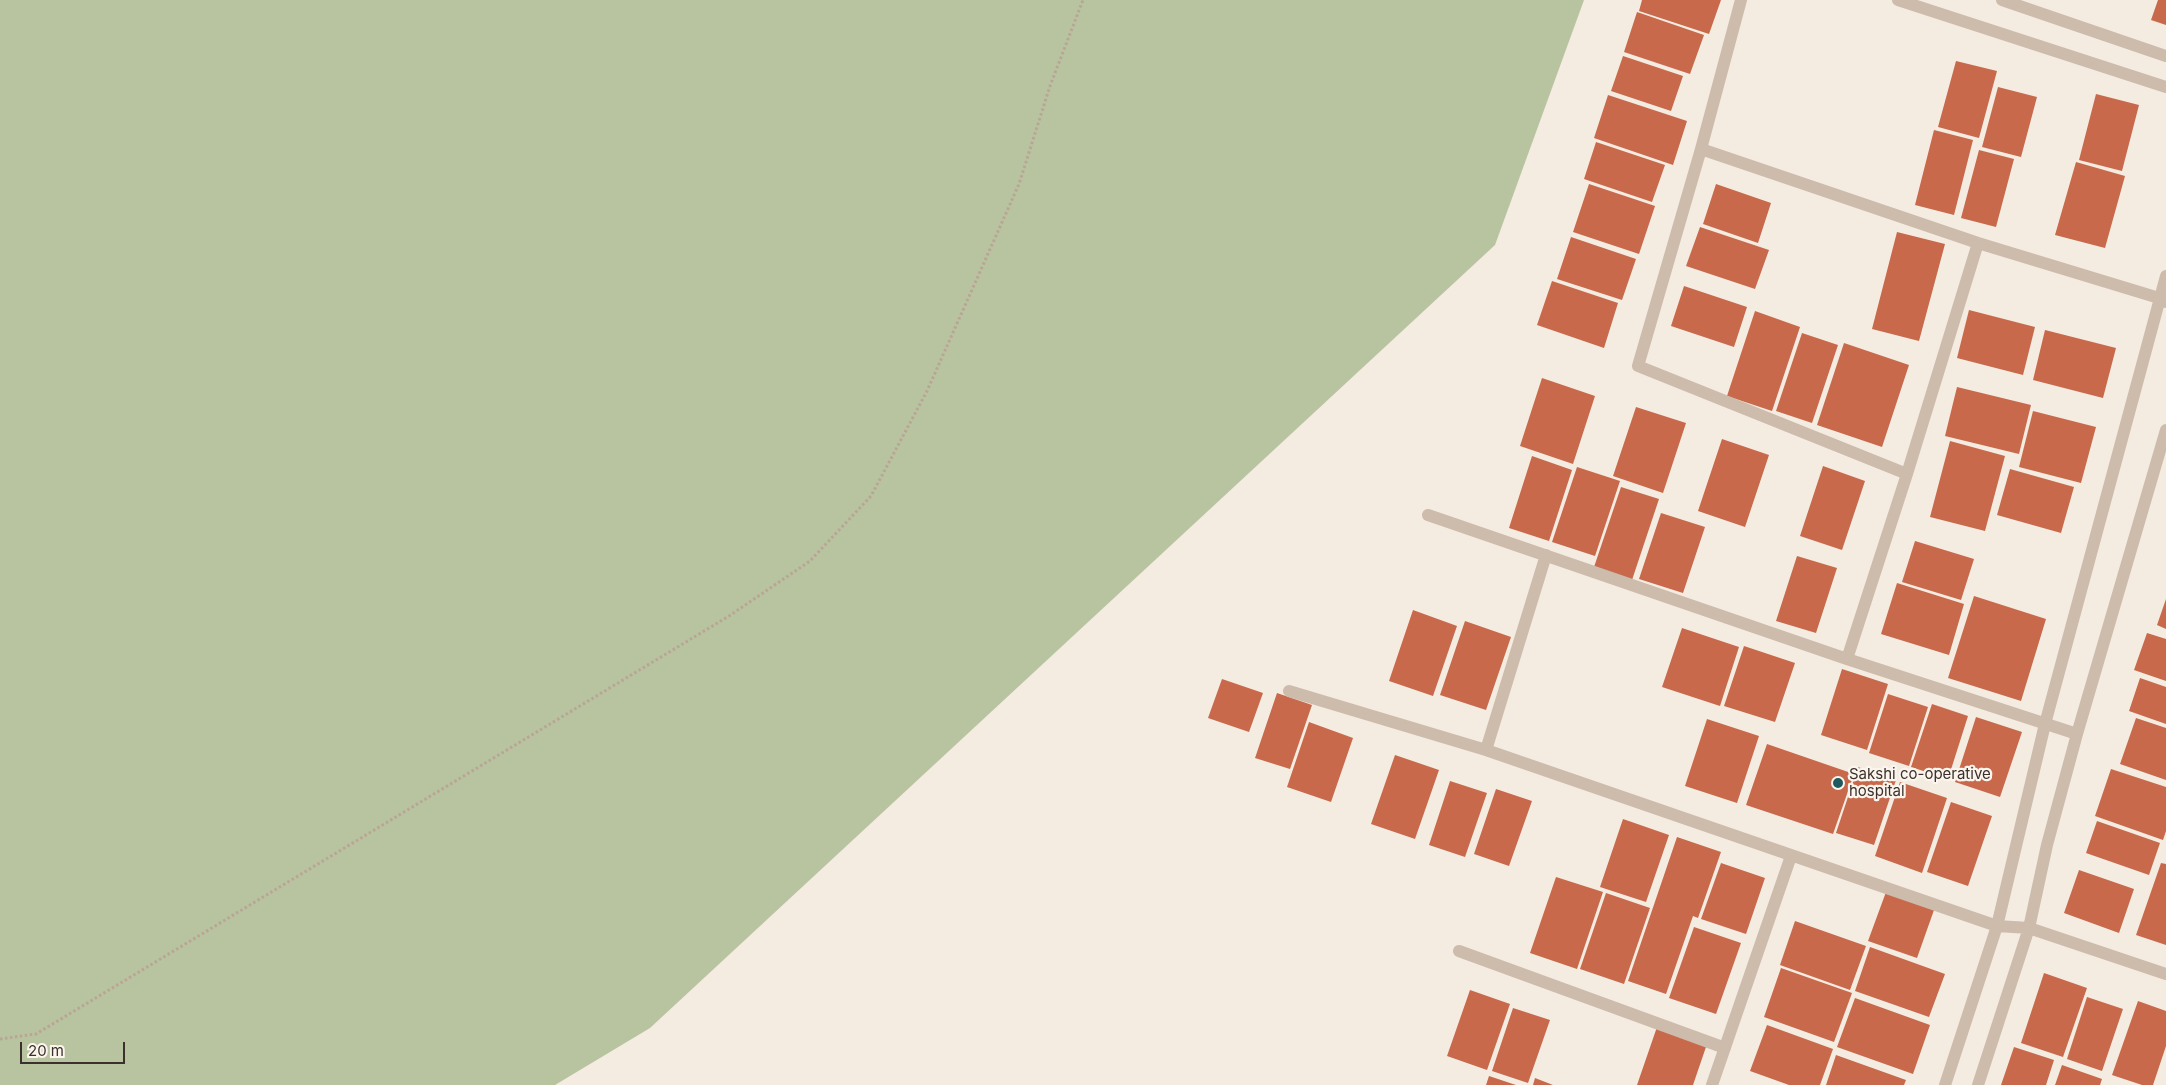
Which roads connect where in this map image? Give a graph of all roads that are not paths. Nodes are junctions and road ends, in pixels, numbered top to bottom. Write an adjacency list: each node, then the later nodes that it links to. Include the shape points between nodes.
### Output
1 (1741, 0): 6 (street)
2 (1898, 0): 5 (street)
3 (2002, 0): 4 (street)
4 (2166, 56)
5 (2166, 87)
6 (1701, 149): 7 (street); 11 (street, via 1638,366)
7 (1978, 242): 9 (street); 11 (street)
8 (2166, 276): 9 (street)
9 (2162, 300): 16 (street)
10 (2166, 430): 17 (street)
11 (1908, 474): 14 (street)
12 (1428, 515): 13 (street)
13 (1546, 555): 14 (street); 18 (street)
14 (1847, 659): 16 (street)
15 (1289, 691): 18 (street)
16 (2045, 724): 17 (street); 20 (street)
17 (2077, 734): 21 (street)
18 (1486, 750): 19 (street)
19 (1791, 856): 20 (street); 24 (street)
20 (1997, 926): 21 (street); 26 (street)
21 (2029, 928): 23 (street); 27 (street)
22 (1459, 952): 24 (street)
23 (2166, 974)
24 (1725, 1048): 25 (street)
25 (1712, 1085)
26 (1945, 1085)
27 (1978, 1085)

